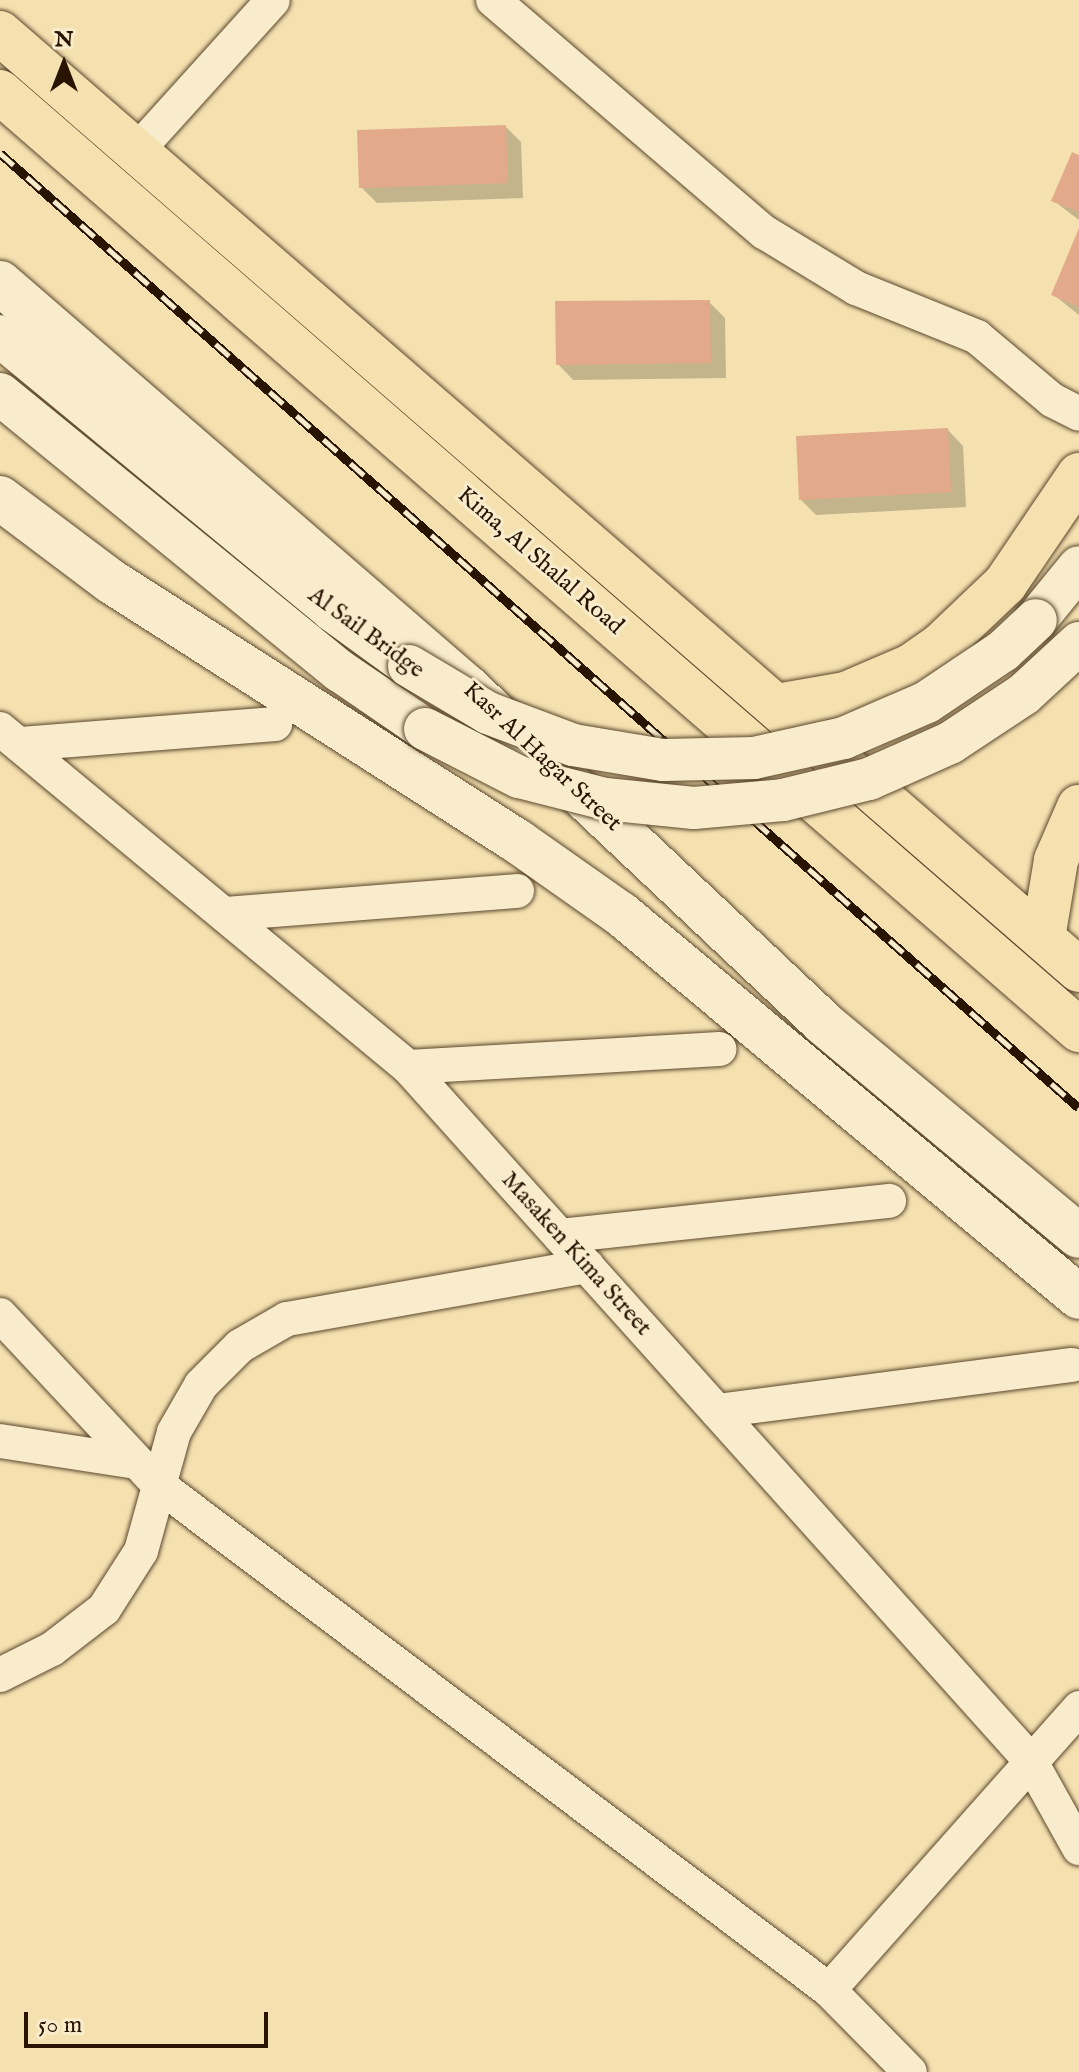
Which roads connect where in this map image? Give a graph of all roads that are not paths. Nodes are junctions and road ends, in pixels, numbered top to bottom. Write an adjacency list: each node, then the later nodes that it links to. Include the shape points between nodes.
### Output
1 (273, 0): 5 (street)
2 (493, 0): 9 (street, via 764,232 856,288 977,337 1052,400)
3 (0, 33): 5 (highway, Kima, Al Shalal Road)
4 (0, 92): 22 (highway, Kima, Al Shalal Road)
5 (134, 154): 14 (highway, Kima, Al Shalal Road)
6 (0, 283): 27 (main road, Kasr Al Hagar Street, via 467,687 822,1022)
7 (0, 336): 12 (street, Al Sail Bridge, bridge, via 257,550 409,666 488,713 573,745 663,760 739,759 800,750 887,722 966,679 1036,620)
8 (0, 394): 13 (street, Al Sail Bridge, bridge, via 340,671 425,729 519,777 605,799 694,808 783,800 869,779 950,743 1024,694)
9 (1079, 414)
10 (1079, 475): 14 (highway, via 1005,584 940,646 911,666 846,694)
11 (0, 498): 29 (main road, via 112,582 517,841 621,914)
12 (1079, 567)
13 (1079, 643)
14 (777, 706): 20 (highway, Kima, Al Shalal Road)
15 (275, 724): 16 (street)
16 (11, 736): 19 (street, Masaken Kima Street)
17 (1079, 807): 20 (highway, via 1052,872)
18 (517, 891): 19 (street)
19 (224, 914): 24 (street, Masaken Kima Street)
20 (1043, 938): 21 (highway, Kima, Al Shalal Road)
21 (1079, 970)
22 (1079, 1030)
23 (719, 1049): 24 (street)
24 (408, 1067): 26 (street, Masaken Kima Street)
25 (889, 1201): 26 (street)
26 (560, 1236): 28 (street, Masaken Kima Street)
27 (1079, 1236)
28 (587, 1266): 32 (street, Masaken Kima Street); 35 (street, via 287,1319 240,1346 201,1385 174,1432)
29 (1079, 1297)
30 (0, 1315): 34 (street)
31 (1072, 1365): 32 (street)
32 (717, 1411): 38 (street, Masaken Kima Street)
33 (0, 1441): 34 (street)
34 (135, 1462): 35 (street)
35 (160, 1486): 36 (street, via 141,1551 104,1609 52,1649); 40 (street)
36 (0, 1675)
37 (1079, 1708): 38 (street)
38 (1030, 1760): 39 (street, Masaken Kima Street); 40 (street)
39 (1079, 1848)
40 (829, 1990): 41 (street)
41 (910, 2072)

